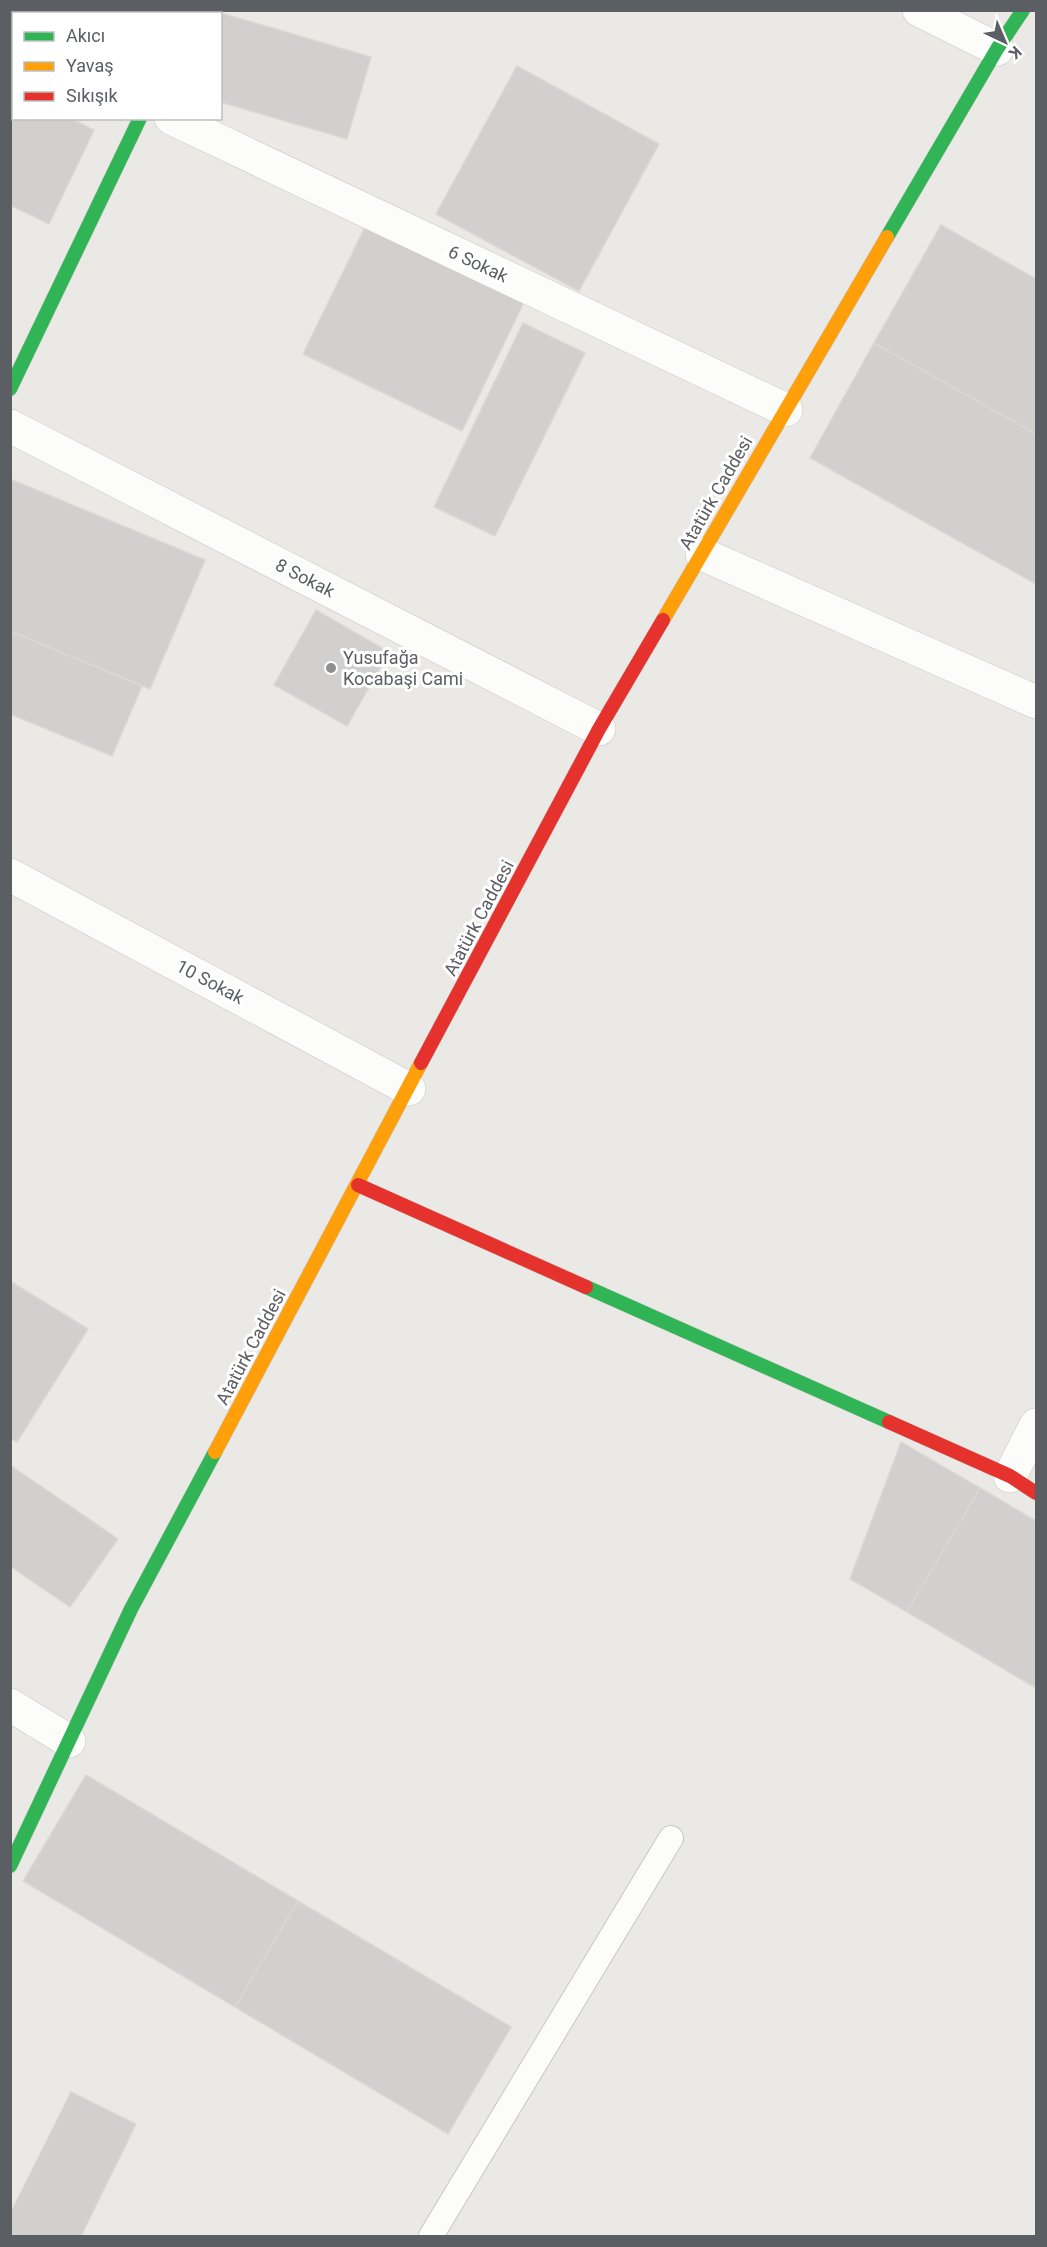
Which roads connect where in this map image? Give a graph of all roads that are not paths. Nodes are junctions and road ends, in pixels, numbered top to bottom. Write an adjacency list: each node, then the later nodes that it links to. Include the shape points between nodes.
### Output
1 (919, 10): 3 (street)
2 (1023, 10): 3 (street, Atatürk Caddesi)
3 (997, 49): 7 (street, Atatürk Caddesi)
4 (139, 120): 6 (street)
5 (175, 120): 7 (street, 6 Sokak)
6 (10, 389)
7 (786, 410): 9 (street, Atatürk Caddesi)
8 (10, 426): 11 (street, 8 Sokak)
9 (702, 554): 10 (street); 11 (street, Atatürk Caddesi)
10 (1036, 702)
11 (599, 729): 13 (street, Atatürk Caddesi)
12 (10, 875): 13 (street, 10 Sokak)
13 (409, 1089): 14 (street, Atatürk Caddesi)
14 (358, 1185): 16 (street); 18 (street, Atatürk Caddesi, via 131,1609)
15 (1036, 1425): 16 (street)
16 (1023, 1484)
17 (10, 1705): 18 (street)
18 (69, 1741): 20 (street, Atatürk Caddesi)
19 (671, 1838): 21 (lane)
20 (10, 1866)
21 (431, 2236)

